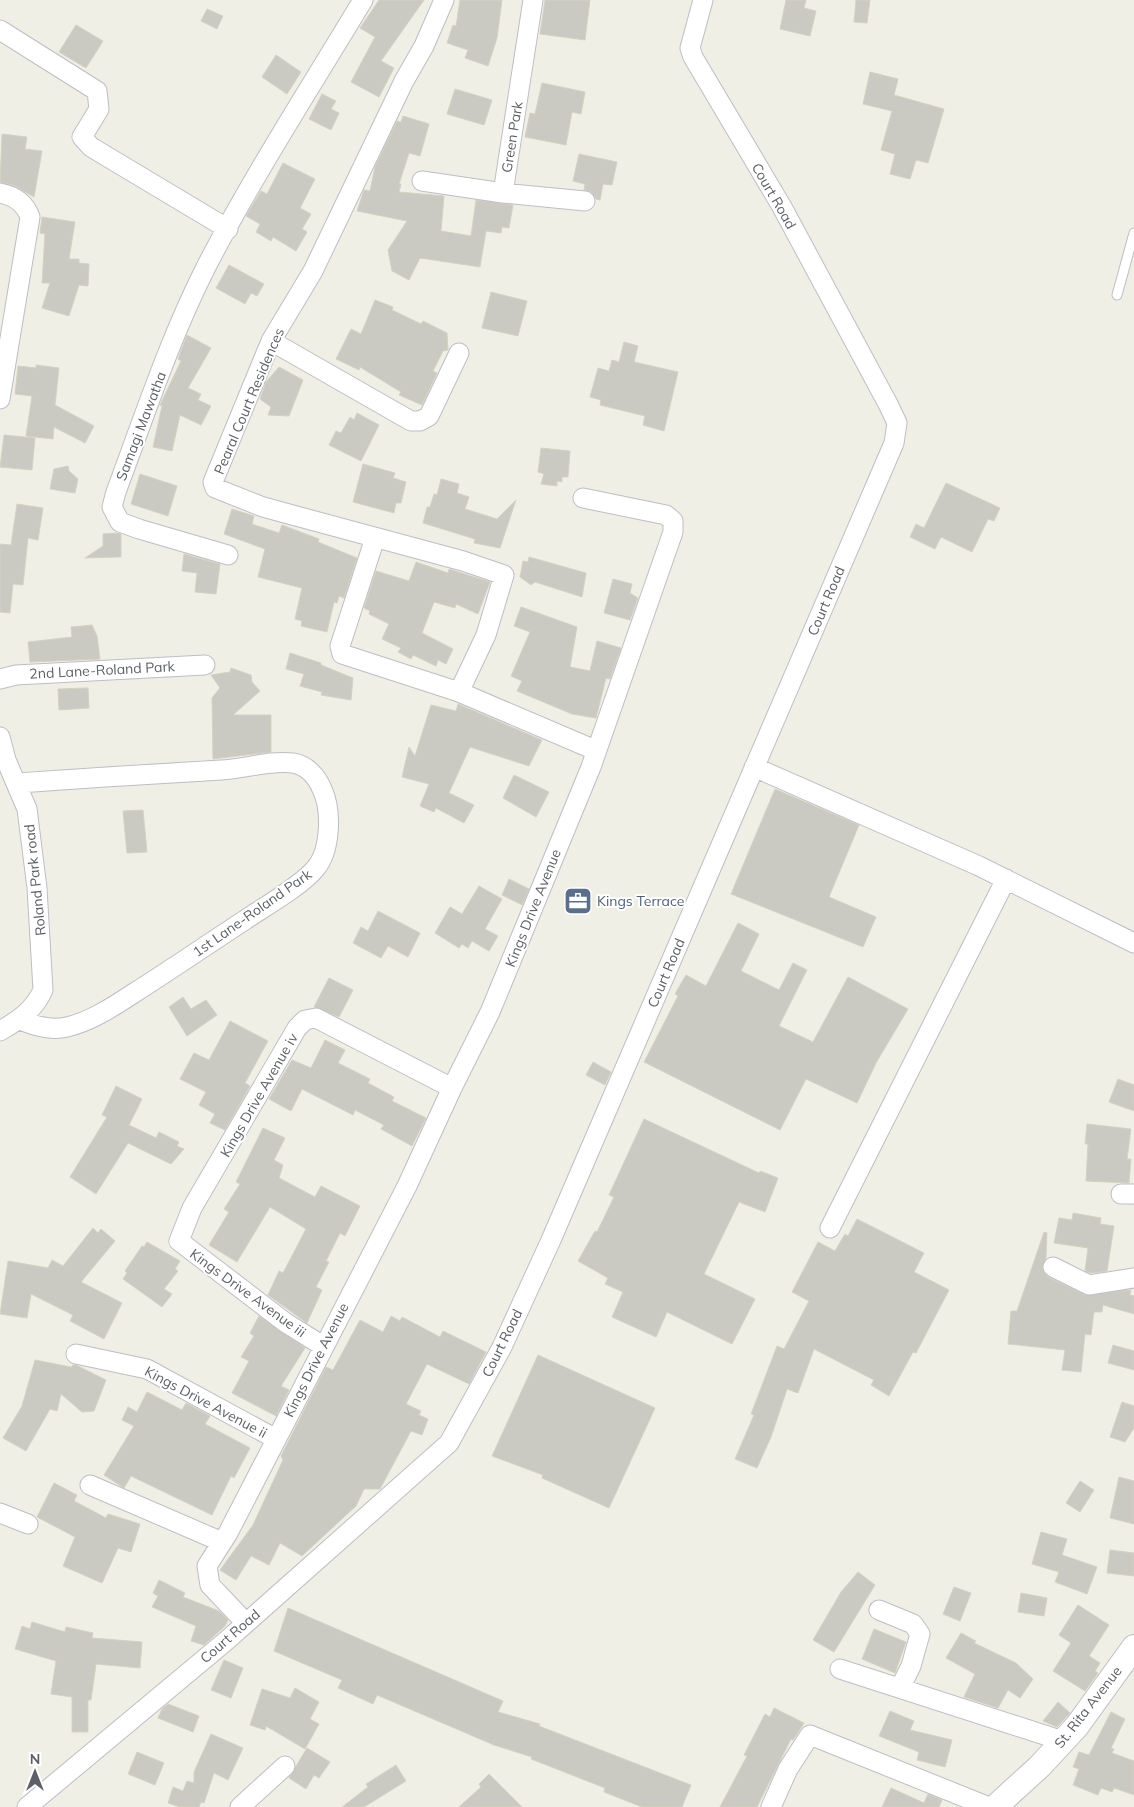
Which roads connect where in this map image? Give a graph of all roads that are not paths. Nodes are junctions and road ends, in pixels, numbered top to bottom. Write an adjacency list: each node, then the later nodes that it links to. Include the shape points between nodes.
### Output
1 (363, 0): 10 (street, Samagi Mawatha)
2 (444, 0): 13 (street, Pearal Court Residences, via 312,271)
3 (533, 0): 8 (street, Green Park)
4 (703, 0): 24 (street, Court Road, via 690,48 693,57 782,207 897,423 894,443)
5 (0, 30): 10 (street, via 97,91 99,109 82,137 91,147)
6 (422, 181): 8 (street, Green Park)
7 (0, 193): 15 (street, via 19,201 30,217)
8 (504, 193): 9 (street)
9 (585, 201)
10 (228, 229): 18 (street, Samagi Mawatha, via 206,268 169,354 112,507 120,522)
11 (1134, 233): 12 (lane)
12 (1117, 295)
13 (272, 341): 14 (street, via 412,421 429,416); 17 (street, Pearal Court Residences, via 213,482 215,488 263,507)
14 (459, 353)
15 (0, 400)
16 (583, 498): 23 (street, Kings Drive Avenue, via 666,515 672,521 673,532)
17 (375, 538): 21 (street, via 340,646 342,654); 21 (street, Pearal Court Residences, via 463,560 504,575 486,635)
18 (228, 554)
19 (205, 665): 20 (street, 2nd Lane-Roland Park, via 16,674)
20 (0, 679)
21 (459, 692): 23 (street)
22 (0, 737): 25 (street, Roland Park road, via 6,760)
23 (595, 750): 30 (street, Kings Drive Avenue, via 591,767 490,1012)
24 (754, 767): 26 (street); 43 (street, Court Road, via 510,1329 449,1443)
25 (18, 782): 28 (street, Roland Park road, via 27,809 37,888 43,990 38,1001); 28 (street, 1st Lane-Roland Park, via 294,763 306,768 318,780 327,799 322,857 316,868 263,907 88,1020 67,1027 43,1028)
26 (1006, 879): 27 (street); 32 (street)
27 (1134, 943)
28 (20, 1020): 29 (street, Roland Park road)
29 (0, 1031)
30 (452, 1088): 31 (street, Kings Drive Avenue iv, via 316,1018 305,1020 272,1068 230,1147); 35 (street, Kings Drive Avenue, via 407,1186)
31 (192, 1208): 35 (street, Kings Drive Avenue iii, via 178,1241 286,1323)
32 (830, 1228)
33 (1053, 1267): 34 (street, via 1090,1284)
34 (1134, 1278)
35 (323, 1346): 37 (street, Kings Drive Avenue)
36 (76, 1354): 37 (street, Kings Drive Avenue ii, via 147,1369)
37 (276, 1439): 41 (street, Kings Drive Avenue)
38 (90, 1485): 41 (street)
39 (0, 1513): 40 (street)
40 (28, 1524)
41 (222, 1542): 43 (street, Kings Drive Avenue, via 207,1566 210,1585)
42 (879, 1610): 46 (street, via 913,1624 920,1634 911,1666)
43 (245, 1622): 50 (street, Court Road)
44 (1134, 1646): 47 (street, St. Rita Avenue)
45 (840, 1669): 46 (street)
46 (900, 1688): 47 (street)
47 (1063, 1741): 53 (street, St. Rita Avenue)
48 (285, 1766): 49 (street)
49 (249, 1805)
50 (27, 1807)
51 (772, 1807): 52 (street, via 788,1769 810,1735)
52 (989, 1807)
53 (995, 1807)

